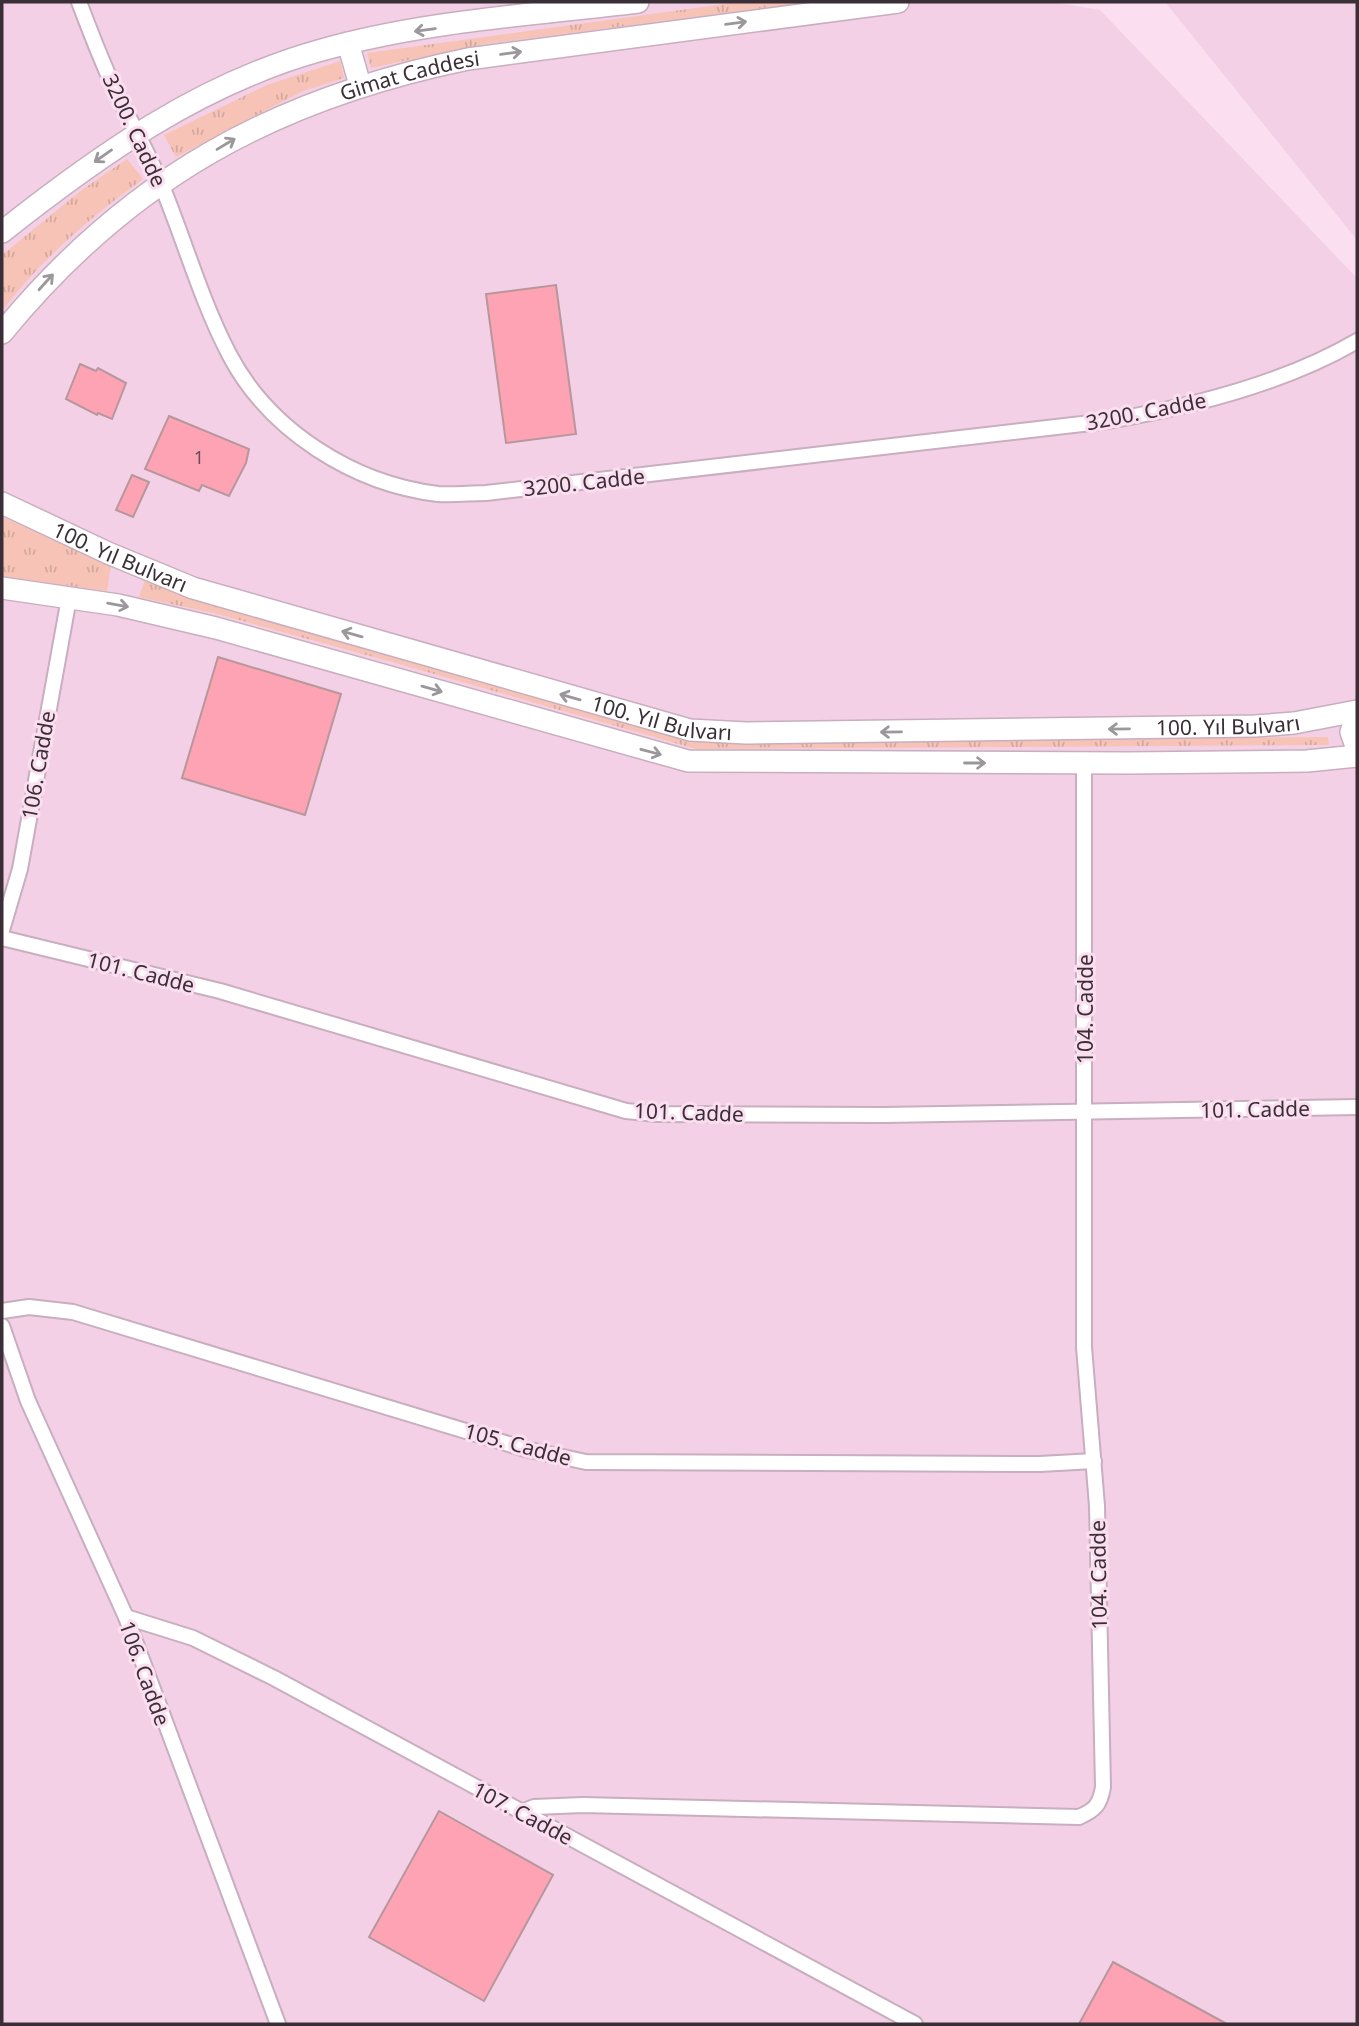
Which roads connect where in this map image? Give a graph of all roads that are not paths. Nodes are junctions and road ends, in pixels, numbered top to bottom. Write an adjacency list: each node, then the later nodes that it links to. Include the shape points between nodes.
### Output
1 (79, 2): 7 (street, 3200. Cadde)
2 (638, 2): 5 (main road, Gimat Caddesi, one-way to 5)
3 (898, 2): 4 (main road, Gimat Caddesi)
4 (819, 7): 6 (main road, Gimat Caddesi, one-way to 4, via 468,59)
5 (348, 43): 6 (main road); 7 (main road, Gimat Caddesi, via 212,92)
6 (360, 85): 8 (main road, Gimat Caddesi, one-way to 6, via 241,134)
7 (137, 133): 8 (street, 3200. Cadde); 9 (main road, Gimat Caddesi, one-way to 9)
8 (162, 185): 10 (main road, Gimat Caddesi, one-way to 8, via 65,260); 11 (street, 3200. Cadde, via 207,308 231,357 274,414 331,458 366,477 440,494 744,465 1108,421 1209,400)
9 (2, 232)
10 (2, 333)
11 (1357, 341)
12 (2, 503): 15 (main road, 100. Yıl Bulvarı, one-way to 12, via 1255,726 690,730 193,588)
13 (2, 588): 14 (main road, 100. Yıl Bulvarı)
14 (69, 598): 18 (main road, 100. Yıl Bulvarı, one-way to 18, via 216,628 688,761); 19 (street, 106. Cadde, via 20,869)
15 (1357, 713): 16 (main road, via 1351,733)
16 (1357, 749)
17 (1357, 756): 18 (main road, 100. Yıl Bulvarı, via 1307,761)
18 (1084, 763): 22 (street, 104. Cadde)
19 (2, 930)
20 (2, 937): 22 (street, 101. Cadde, via 220,991 626,1111)
21 (1357, 1107): 22 (street, 101. Cadde)
22 (1084, 1113): 25 (street, 104. Cadde, via 1084,1347)
23 (2, 1311): 25 (street, 105. Cadde, via 29,1307 72,1312 524,1449 586,1462)
24 (2, 1326): 26 (street, 106. Cadde, via 28,1401)
25 (1094, 1461): 27 (street, 104. Cadde, via 1103,1787 1101,1803 1093,1811 1079,1817 583,1805 534,1807)
26 (125, 1617): 27 (street, 107. Cadde, via 194,1638); 28 (street, 106. Cadde)
27 (522, 1812): 29 (street, 107. Cadde)
28 (278, 2024)
29 (915, 2024)

